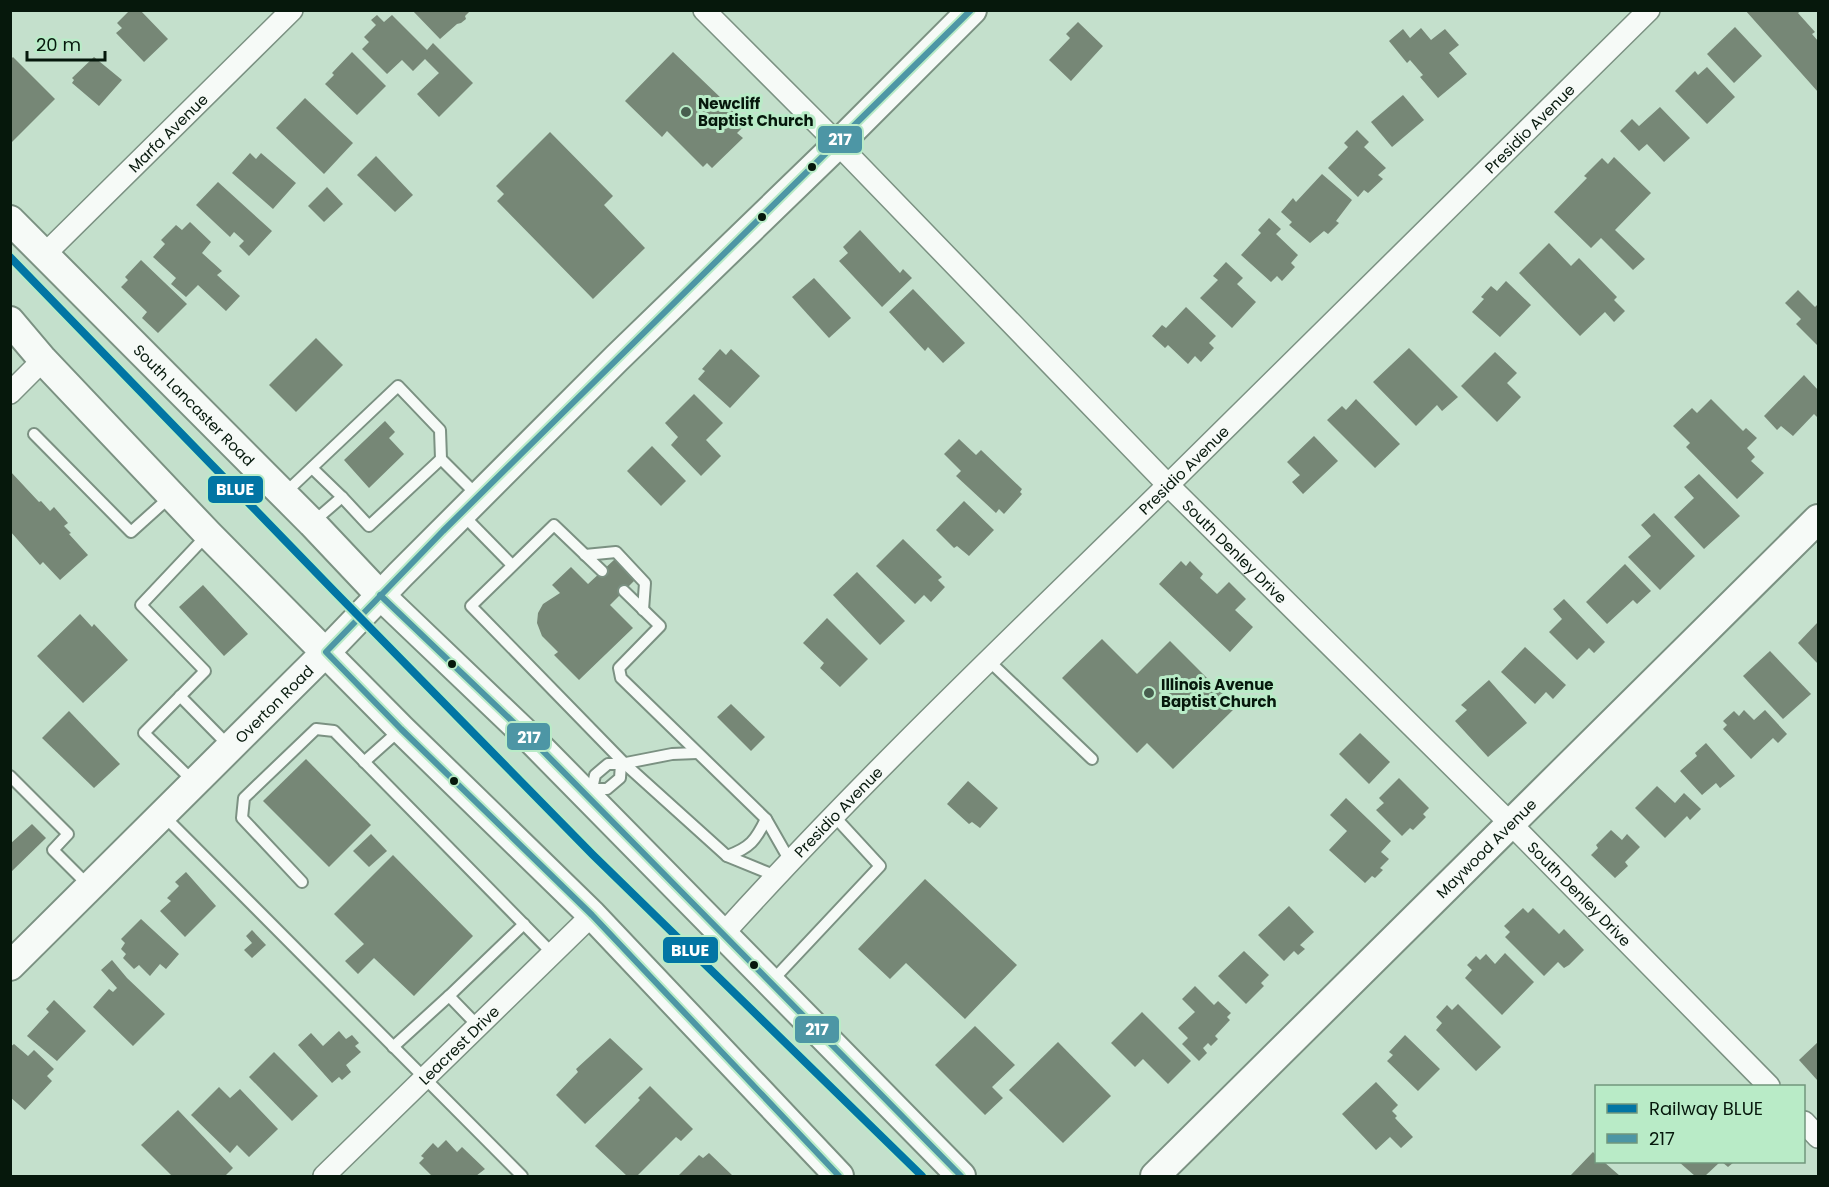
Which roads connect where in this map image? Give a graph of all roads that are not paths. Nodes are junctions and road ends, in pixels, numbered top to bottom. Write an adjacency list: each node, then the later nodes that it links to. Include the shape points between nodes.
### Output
1 (292, 10): 7 (street, Marfa Avenue)
2 (704, 10): 5 (street, South Denley Drive)
3 (972, 10): 5 (main road, Overton Road)
4 (1648, 10): 14 (street, Presidio Avenue)
5 (838, 144): 14 (street, South Denley Drive); 18 (main road, Overton Road)
6 (10, 220): 7 (main road, South Lancaster Road)
7 (44, 255): 15 (main road, South Lancaster Road)
8 (10, 321): 9 (main road)
9 (43, 360): 10 (street); 16 (main road)
10 (10, 393)
11 (34, 434): 16 (lane, via 131,532)
12 (441, 459): 13 (lane, via 440,430 398,386); 17 (lane, via 369,526); 18 (lane)
13 (312, 468): 15 (lane); 17 (lane)
14 (1168, 485): 29 (street, Presidio Avenue); 43 (street, South Denley Drive)
15 (283, 494): 20 (main road, South Lancaster Road)
16 (171, 495): 21 (main road)
17 (342, 497): 20 (lane)
18 (470, 505): 23 (lane); 26 (main road, Overton Road)
19 (1818, 519): 43 (main road, Maywood Avenue)
20 (312, 523): 26 (main road, South Lancaster Road)
21 (208, 534): 28 (main road); 30 (lane, via 141,605 205,670)
22 (585, 555): 23 (lane, via 554,525); 24 (lane); 27 (lane, via 616,552 645,583)
23 (512, 565): 36 (lane, via 471,606)
24 (603, 571)
25 (624, 591): 27 (lane)
26 (380, 595): 28 (main road, Overton Road); 39 (main road, South Lancaster Road)
27 (643, 610): 33 (lane, via 660,626 619,668 621,678)
28 (326, 652): 31 (main road); 32 (main road, Overton Road)
29 (988, 660): 34 (lane); 41 (street, Presidio Avenue)
30 (180, 696): 32 (lane); 38 (lane, via 144,733)
31 (401, 729): 35 (lane); 48 (main road)
32 (230, 747): 38 (main road, Overton Road)
33 (697, 753): 36 (lane); 42 (lane)
34 (1092, 759)
35 (364, 762): 46 (lane, via 334,731 316,729 244,798 242,818); 49 (lane)
36 (623, 764): 39 (lane, via 621,777 607,789); 39 (lane, via 608,764 595,775); 44 (lane)
37 (10, 776): 47 (lane, via 68,834 53,850)
38 (195, 783): 40 (main road, Overton Road)
39 (589, 792): 50 (main road, South Lancaster Road)
40 (163, 815): 47 (main road, Overton Road); 56 (lane)
41 (834, 816): 45 (street, Presidio Avenue); 53 (lane, via 880,866)
42 (766, 819): 44 (lane, via 757,839 743,851); 45 (lane)
43 (1511, 824): 58 (street, South Denley Drive); 65 (main road, Maywood Avenue)
44 (727, 856): 45 (lane)
45 (783, 869): 50 (street, Presidio Avenue)
46 (302, 882)
47 (90, 887): 52 (main road, Overton Road)
48 (592, 915): 51 (street, Leacrest Drive); 63 (main road)
49 (524, 924): 51 (lane); 54 (lane)
50 (723, 934): 53 (main road, South Lancaster Road)
51 (552, 953): 55 (street, Leacrest Drive)
52 (10, 966)
53 (771, 982): 64 (main road, South Lancaster Road)
54 (449, 996): 55 (lane); 56 (lane)
55 (478, 1026): 57 (street, Leacrest Drive)
56 (393, 1047): 57 (lane)
57 (424, 1078): 61 (street, Leacrest Drive); 62 (lane)
58 (1768, 1085)
59 (1805, 1124): 60 (street)
60 (1818, 1137)
61 (324, 1176)
62 (522, 1176)
63 (839, 1176)
64 (961, 1176)
65 (1155, 1176)

